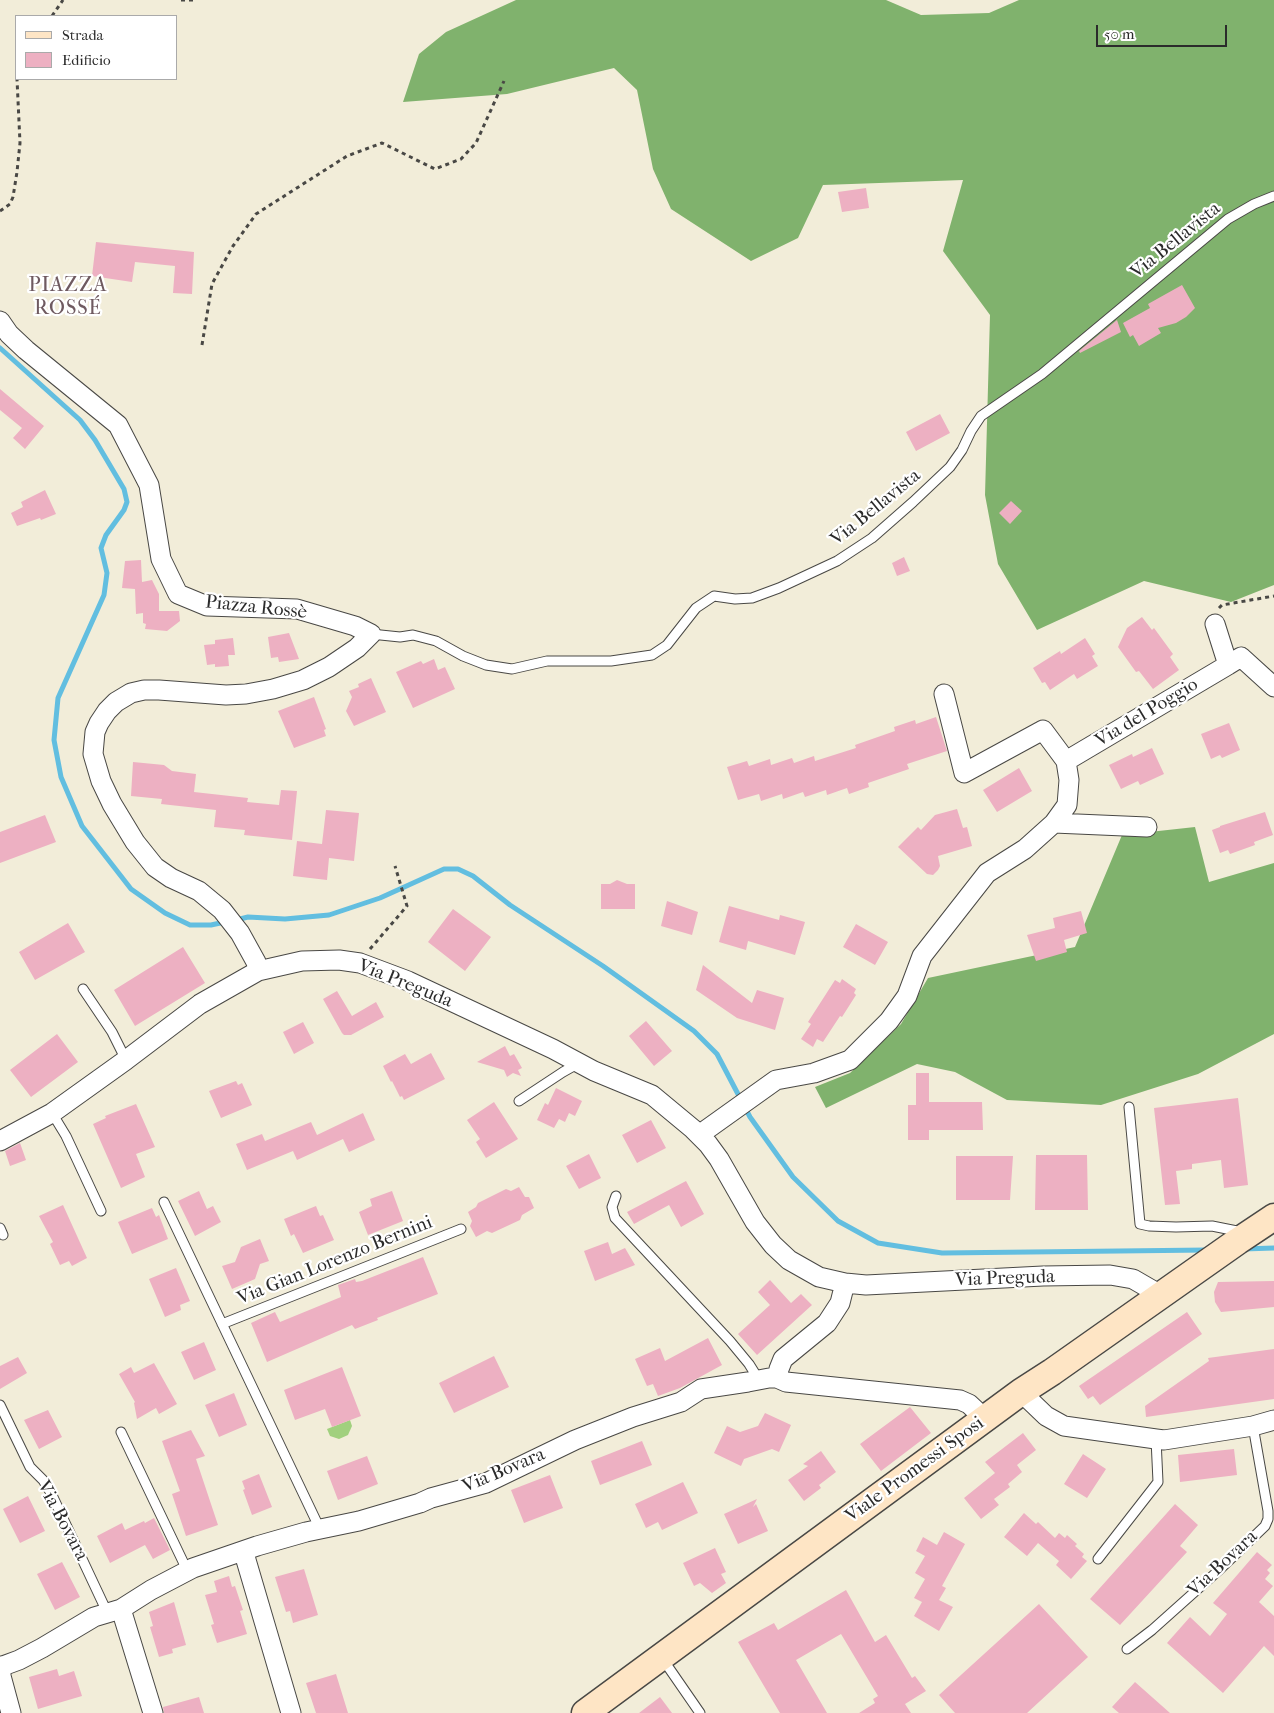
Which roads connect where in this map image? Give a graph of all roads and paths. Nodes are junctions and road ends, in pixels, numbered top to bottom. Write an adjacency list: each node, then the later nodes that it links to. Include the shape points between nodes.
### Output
1 (63, 0): 4 (path)
2 (181, 0): 3 (path)
3 (193, 0)
4 (53, 15)
5 (17, 80): 8 (path, via 20,143 17,172 10,204)
6 (504, 81): 10 (path, via 476,143 461,159 435,168 382,143 347,156 256,214 212,284)
7 (1274, 196): 13 (lane, Via Bellavista, via 1228,219 1042,374 981,416 950,467 872,538 837,561 752,598 735,600 714,596 696,608 666,645 652,654 611,661 547,661 512,669 486,665 436,641 413,635)
8 (0, 210)
9 (0, 321): 13 (street, Piazza Rossè, via 26,350 118,425 149,485 161,559 178,594 207,606 297,609)
10 (202, 345)
11 (1274, 596): 12 (path, via 1222,605 1213,614)
12 (1215, 624): 14 (street)
13 (371, 634): 22 (street, via 335,663 303,680 273,689 232,695 159,690 131,693 107,711 93,741 94,762 100,781 126,828 154,867 199,891 222,910 240,933)
14 (1228, 665): 15 (street, Via del Poggio, via 1241,657); 17 (street, Via del Poggio)
15 (1274, 687)
16 (944, 694): 17 (street, via 964,773 1044,730)
17 (1066, 761): 18 (street, via 1069,780 1067,805)
18 (1054, 823): 19 (street); 29 (street, via 1025,849 987,873 922,956 908,996 889,1021 850,1060 814,1073 776,1080)
19 (1147, 827)
20 (395, 866): 21 (path, via 407,906)
21 (358, 962): 22 (street, Via Preguda, via 302,961); 25 (street, Via Preguda, via 408,981)
22 (258, 970): 24 (street, Via Preguda, via 200,1004)
23 (83, 989): 24 (lane, via 112,1032)
24 (126, 1060): 28 (street, Via Preguda)
25 (580, 1063): 26 (lane); 29 (street, Via Preguda, via 652,1095)
26 (519, 1101)
27 (1129, 1107): 36 (lane, via 1140,1224 1212,1226)
28 (52, 1113): 30 (street, Via Preguda); 33 (lane)
29 (699, 1135): 37 (street, Via Preguda, via 713,1151 755,1222 773,1245 806,1271)
30 (0, 1141)
31 (616, 1196): 40 (lane, via 612,1206 615,1218 749,1364)
32 (164, 1202): 39 (lane, Via Gian Lorenzo Bernini)
33 (101, 1211)
34 (1274, 1218): 36 (main road, Viale Promessi Sposi)
35 (461, 1229): 39 (lane, Via Gian Lorenzo Bernini)
36 (1244, 1237): 38 (main road, Viale Promessi Sposi)
37 (845, 1283): 38 (street, Via Preguda, via 866,1285 1110,1275 1133,1279 1152,1290); 40 (street, via 840,1303 827,1323 784,1359)
38 (1158, 1298): 41 (main road, Viale Promessi Sposi)
39 (222, 1324): 48 (lane, Via Gian Lorenzo Bernini)
40 (768, 1379): 43 (street, Via Bovara, via 960,1400); 48 (street, Via Bovara, via 701,1389 681,1402 575,1440 486,1483 359,1521)
41 (1021, 1392): 43 (main road, Viale Promessi Sposi); 47 (street, via 1046,1416 1064,1426)
42 (0, 1405): 52 (lane, Via Bovara, via 30,1467 43,1480)
43 (985, 1419): 54 (main road, Viale Promessi Sposi)
44 (1274, 1420): 45 (street)
45 (1253, 1426): 47 (street); 53 (lane, Via Bovara, via 1268,1511 1265,1526 1152,1630)
46 (121, 1432): 51 (lane)
47 (1156, 1439): 50 (lane, via 1158,1482)
48 (320, 1529): 49 (street, Via Bovara)
49 (244, 1551): 51 (street, Via Bovara); 58 (street)
50 (1098, 1559)
51 (187, 1570): 52 (street, Via Bovara)
52 (114, 1610): 55 (street, Via Bovara, via 86,1621 42,1648); 57 (street)
53 (1126, 1649)
54 (661, 1657): 59 (main road, Viale Promessi Sposi); 60 (lane)
55 (1, 1667): 56 (street)
56 (11, 1713)
57 (153, 1713)
58 (291, 1713)
59 (584, 1713)
60 (700, 1713)

